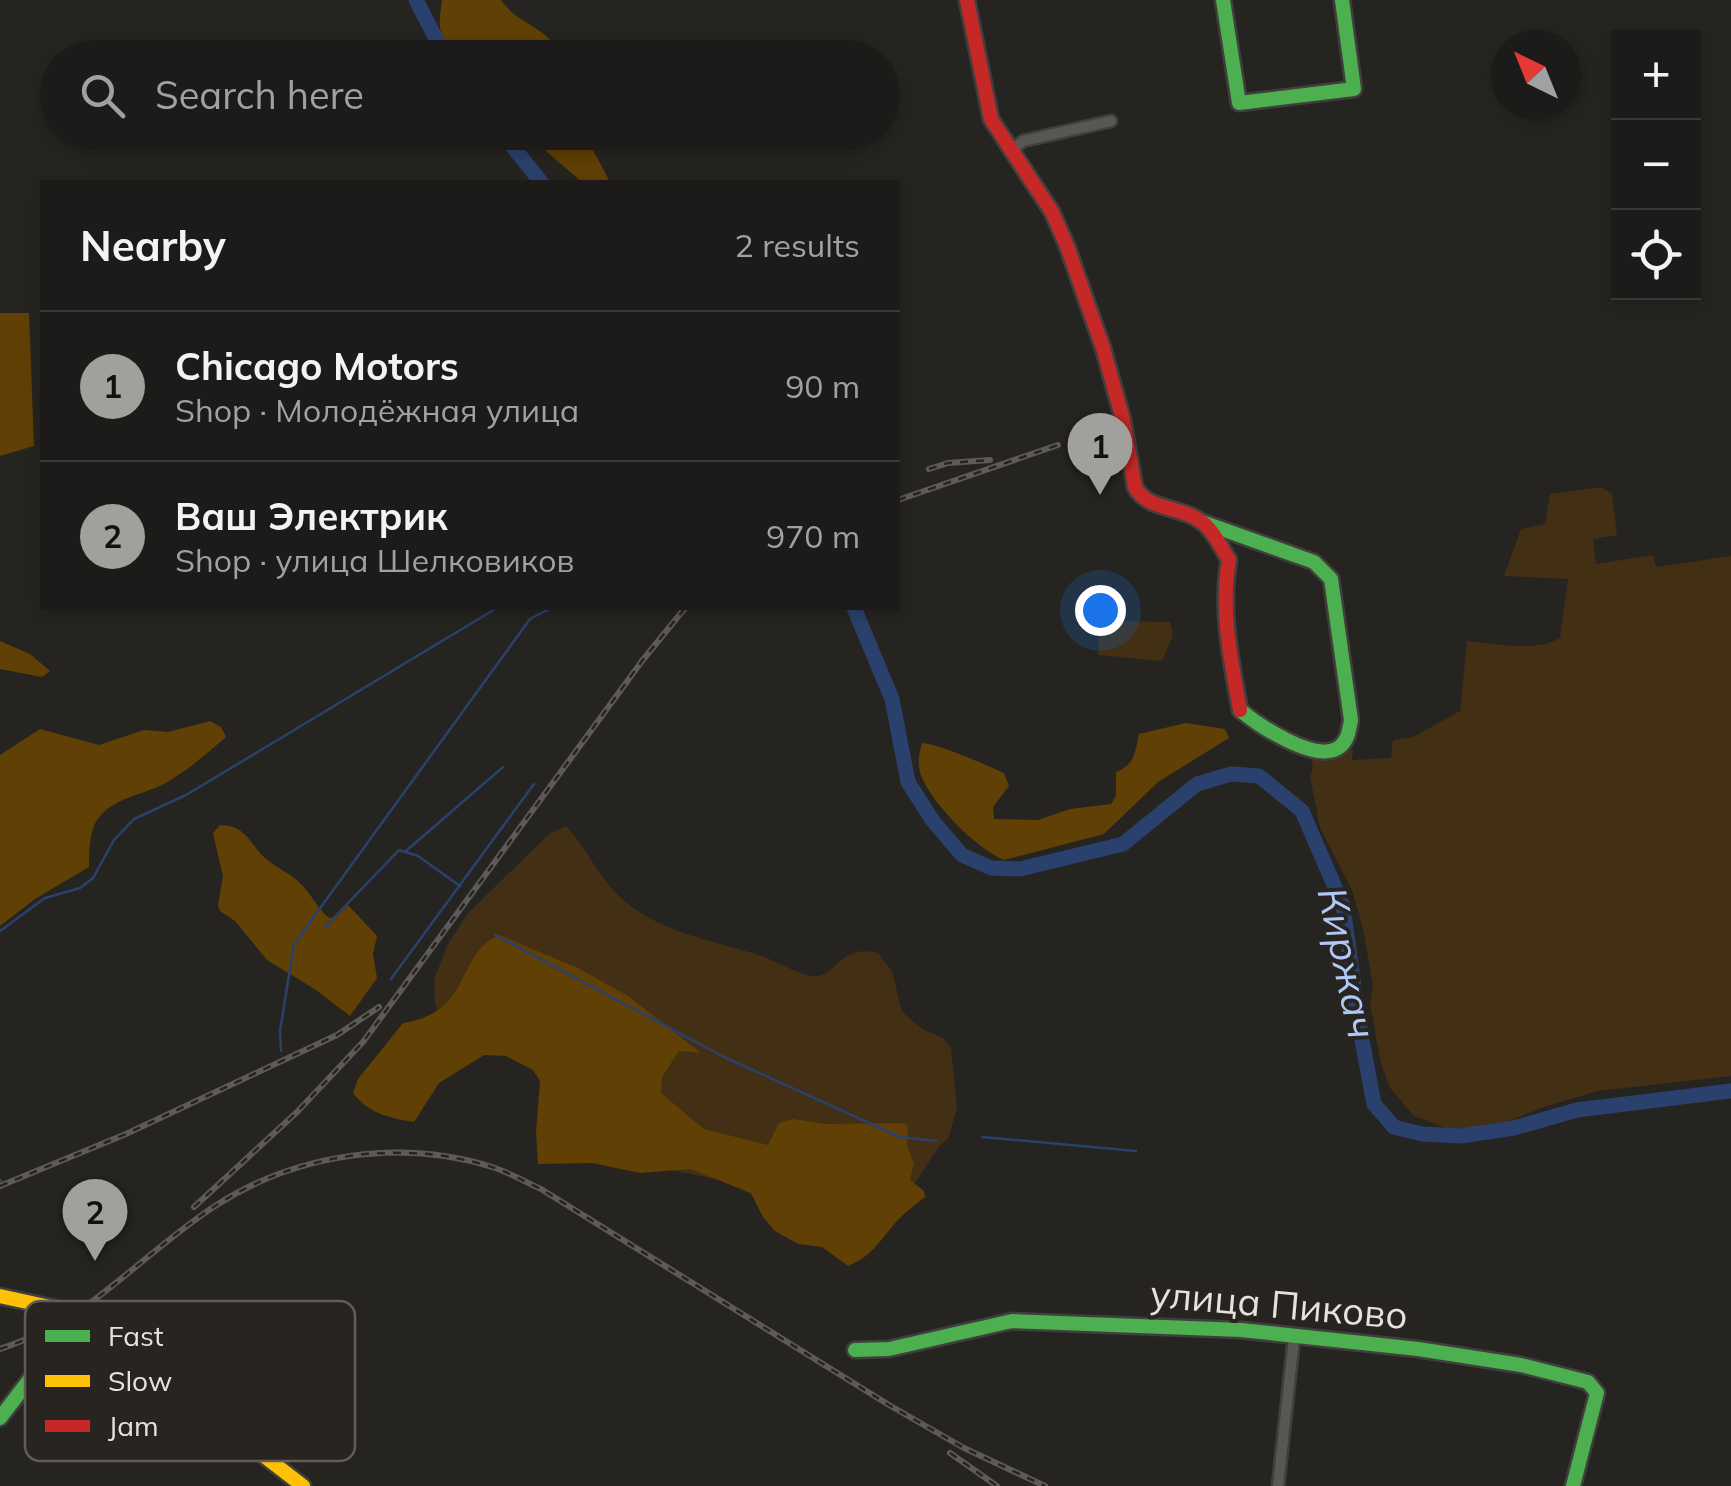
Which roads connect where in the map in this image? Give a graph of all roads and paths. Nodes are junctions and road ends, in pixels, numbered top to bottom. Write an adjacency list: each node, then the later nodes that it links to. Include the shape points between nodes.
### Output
1 (967, 0): 5 (street, via 991,120)
2 (1223, 0): 3 (street, via 1239,103 1354,89)
3 (1342, 0)
4 (1111, 122): 5 (street, via 1022,141)
5 (1012, 150): 6 (street, via 1067,246 1123,420 1140,498)
6 (1205, 522): 6 (street, via 1229,560 1226,630 1240,712 1311,752 1343,746 1350,734 1326,571)
7 (0, 1296): 8 (street)
8 (25, 1302)
9 (1294, 1338): 10 (street, улица Пиково, via 1012,1321 889,1349); 15 (street); 16 (street, улица Пиково, via 1418,1349 1588,1382 1597,1393)
10 (855, 1350)
11 (25, 1386): 12 (street)
12 (0, 1418)
13 (271, 1461): 14 (street)
14 (303, 1486)
15 (1278, 1486)
16 (1573, 1486)

